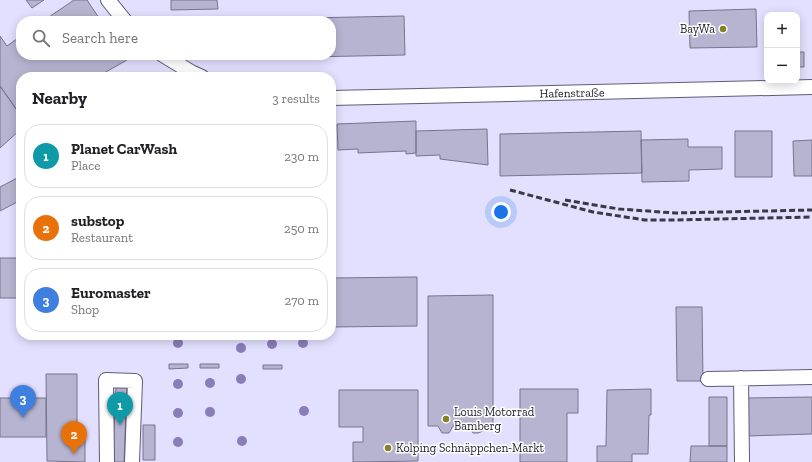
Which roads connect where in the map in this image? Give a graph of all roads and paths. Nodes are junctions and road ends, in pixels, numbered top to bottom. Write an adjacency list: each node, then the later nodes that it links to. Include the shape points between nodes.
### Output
1 (108, 0): 2 (street)
2 (121, 16)
3 (171, 60): 4 (street)
4 (191, 72)
5 (812, 87): 6 (street, Hafenstraße)
6 (336, 98)
7 (812, 377): 8 (street)
8 (741, 378): 9 (street); 12 (street)
9 (708, 379)
10 (107, 462): 11 (street, via 106,380 135,381)
11 (132, 462)
12 (742, 462)

